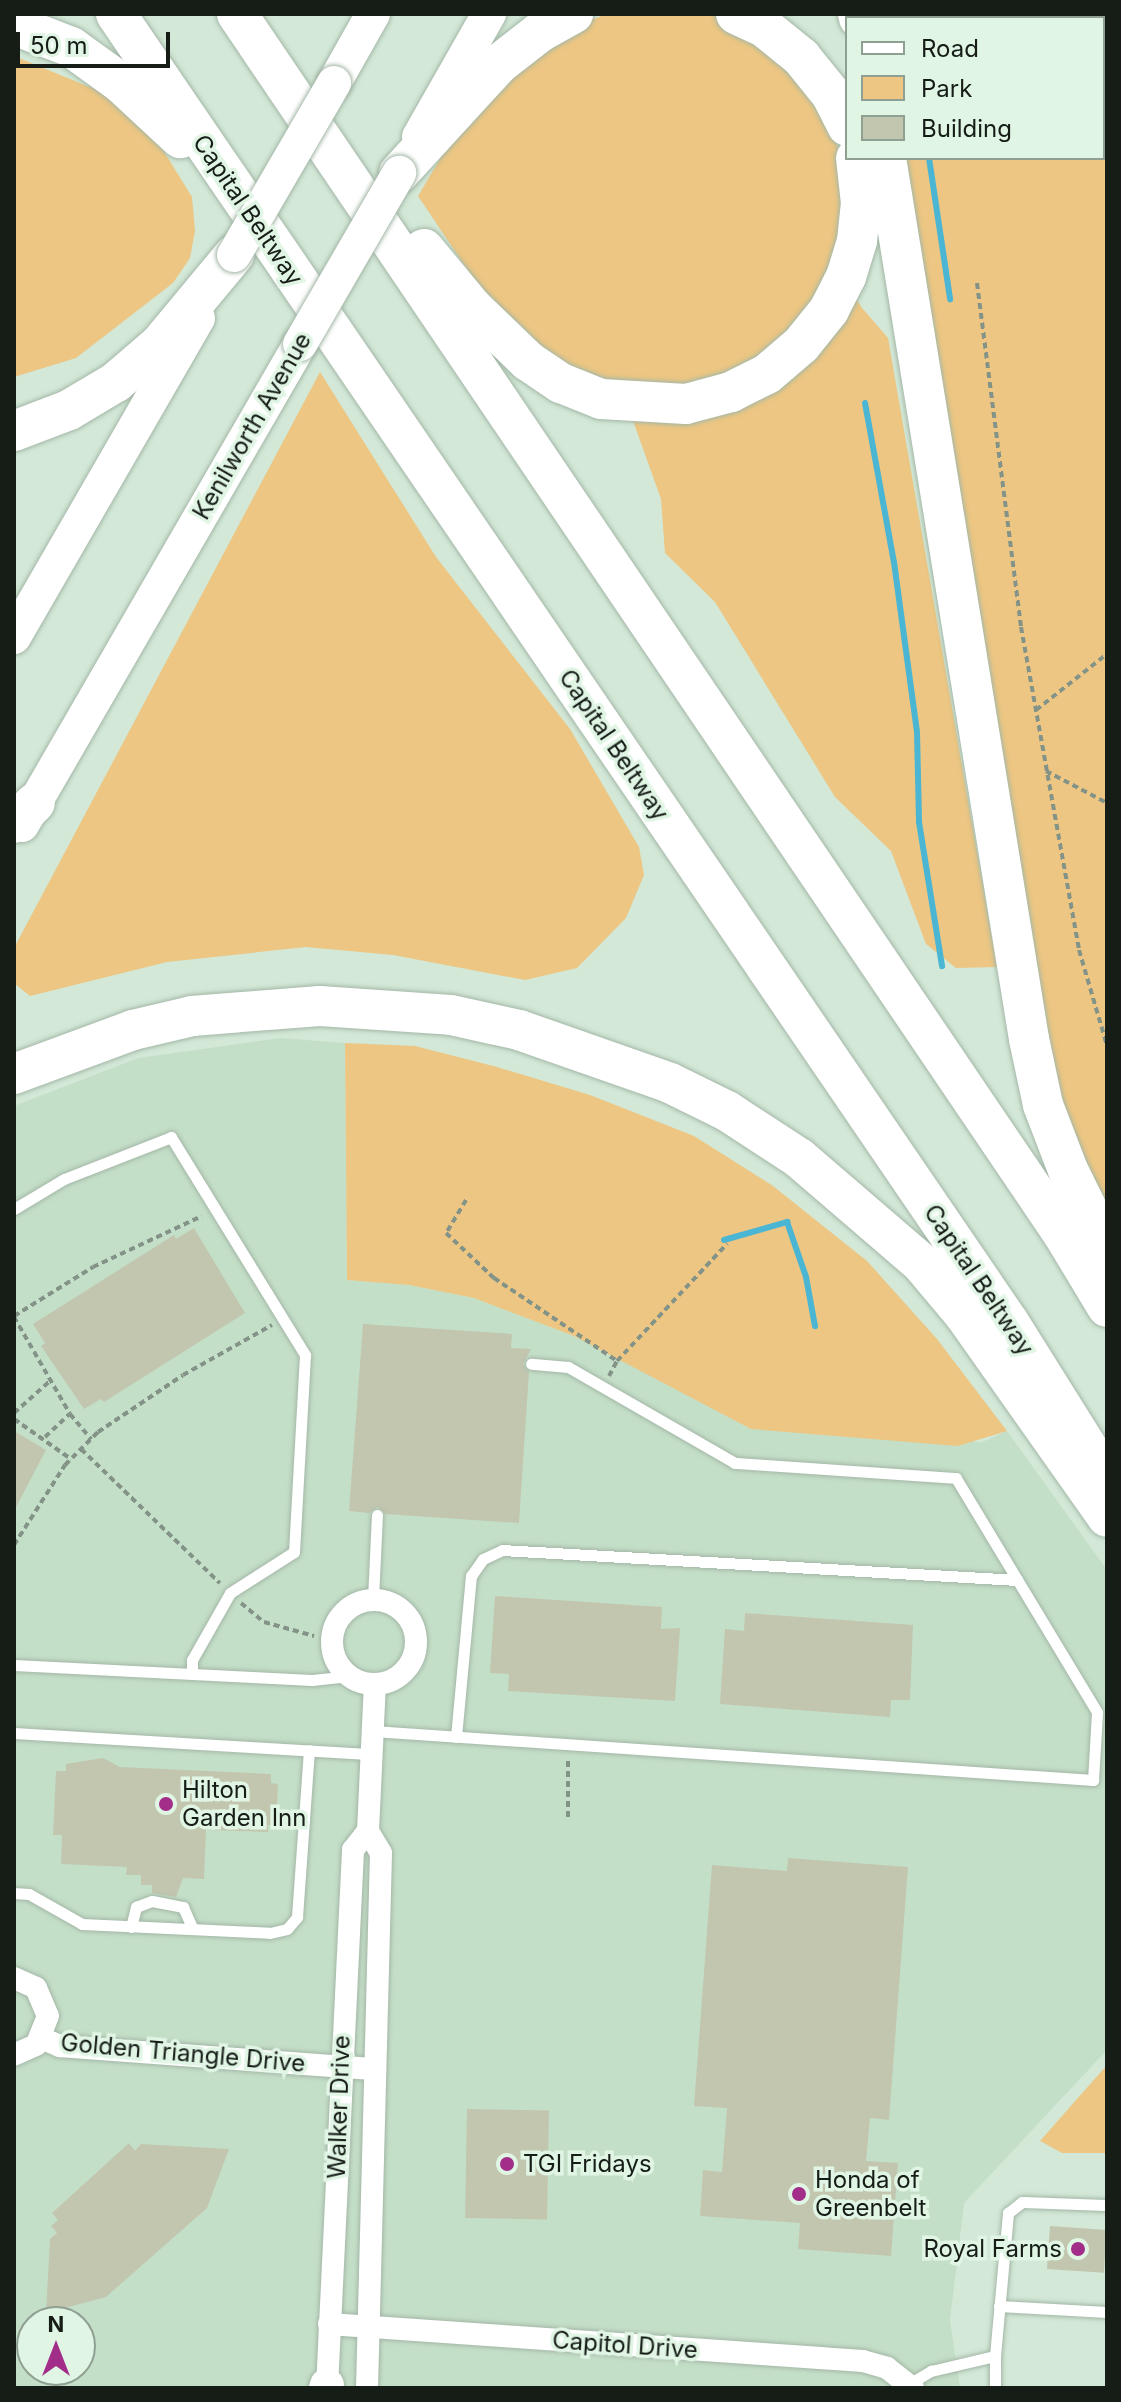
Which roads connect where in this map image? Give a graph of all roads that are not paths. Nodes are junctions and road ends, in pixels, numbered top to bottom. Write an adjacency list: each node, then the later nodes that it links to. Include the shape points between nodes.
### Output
1 (116, 14): 13 (highway, Capital Beltway)
2 (237, 14): 8 (highway)
3 (373, 14): 14 (main road, bridge)
4 (489, 14): 12 (main road, Kenilworth Avenue)
5 (573, 14): 12 (highway, via 499,64)
6 (736, 14): 9 (highway, via 764,27 801,57 831,94)
7 (14, 25): 13 (highway, via 71,47 121,83)
8 (259, 47): 10 (highway, via 472,307 528,361 561,383 601,399 686,404 731,392 767,374 801,345 846,277 861,203); 22 (highway, via 1054,1221)
9 (845, 122)
10 (856, 160)
11 (886, 160): 21 (highway, via 1029,1039 1053,1131)
12 (399, 173): 17 (main road, Kenilworth Avenue, bridge)
13 (232, 187): 24 (highway, Capital Beltway, via 1008,1321)
14 (234, 255): 15 (highway, via 160,344 116,382 69,410); 16 (main road)
15 (14, 431)
16 (14, 637)
17 (24, 813): 18 (main road, Kenilworth Avenue)
18 (14, 837)
19 (14, 1074): 26 (highway, via 133,1030 192,1016 320,1006 451,1015 519,1030 670,1083 727,1111 799,1158 921,1263 964,1314)
20 (14, 1209): 30 (lane, via 64,1179 171,1137 305,1355 294,1552 230,1593 192,1660)
21 (1107, 1249)
22 (1107, 1307)
23 (531, 1364): 27 (lane, via 568,1367 735,1463 956,1478)
24 (1107, 1479)
25 (377, 1515): 28 (lane)
26 (1107, 1517)
27 (1017, 1580): 34 (lane, via 502,1550 483,1559 471,1576); 34 (lane, via 1097,1712 1093,1780)
28 (373, 1599): 31 (street, via 348,1608 333,1628 335,1659); 32 (street, via 403,1611 416,1631 417,1645 402,1674)
29 (14, 1665): 30 (lane)
30 (192, 1674): 31 (lane, via 312,1680)
31 (349, 1676): 32 (street)
32 (375, 1684): 35 (street, Walker Drive)
33 (14, 1733): 36 (lane)
34 (456, 1737): 35 (lane)
35 (372, 1742): 36 (lane); 37 (street, Walker Drive)
36 (309, 1750): 40 (lane, via 297,1917 279,1933)
37 (368, 1831): 44 (street, Walker Drive, via 353,1850); 45 (street, Walker Drive, via 381,1853)
38 (14, 1893): 39 (lane, via 29,1894 70,1922)
39 (131, 1927): 40 (lane); 40 (lane, via 136,1907 152,1901 183,1907)
40 (193, 1929)
41 (14, 1978): 42 (street, Golden Triangle Drive, via 36,1988 43,1998 48,2016)
42 (41, 2038): 43 (street, Golden Triangle Drive); 44 (street, Golden Triangle Drive, via 60,2046)
43 (14, 2055)
44 (340, 2067): 45 (street, Golden Triangle Drive); 49 (street, Walker Drive)
45 (375, 2069): 50 (street, Walker Drive)
46 (1107, 2205): 47 (lane, via 1022,2202 1008,2213)
47 (999, 2306): 48 (lane); 51 (lane)
48 (1107, 2312)
49 (329, 2324): 50 (street, Capitol Drive); 53 (street, Walker Drive)
50 (370, 2327): 52 (street, Capitol Drive, via 863,2361 887,2368); 54 (street, Walker Drive)
51 (995, 2356): 52 (lane, via 931,2371); 55 (lane)
52 (911, 2386)
53 (327, 2387)
54 (367, 2388)
55 (995, 2388)

